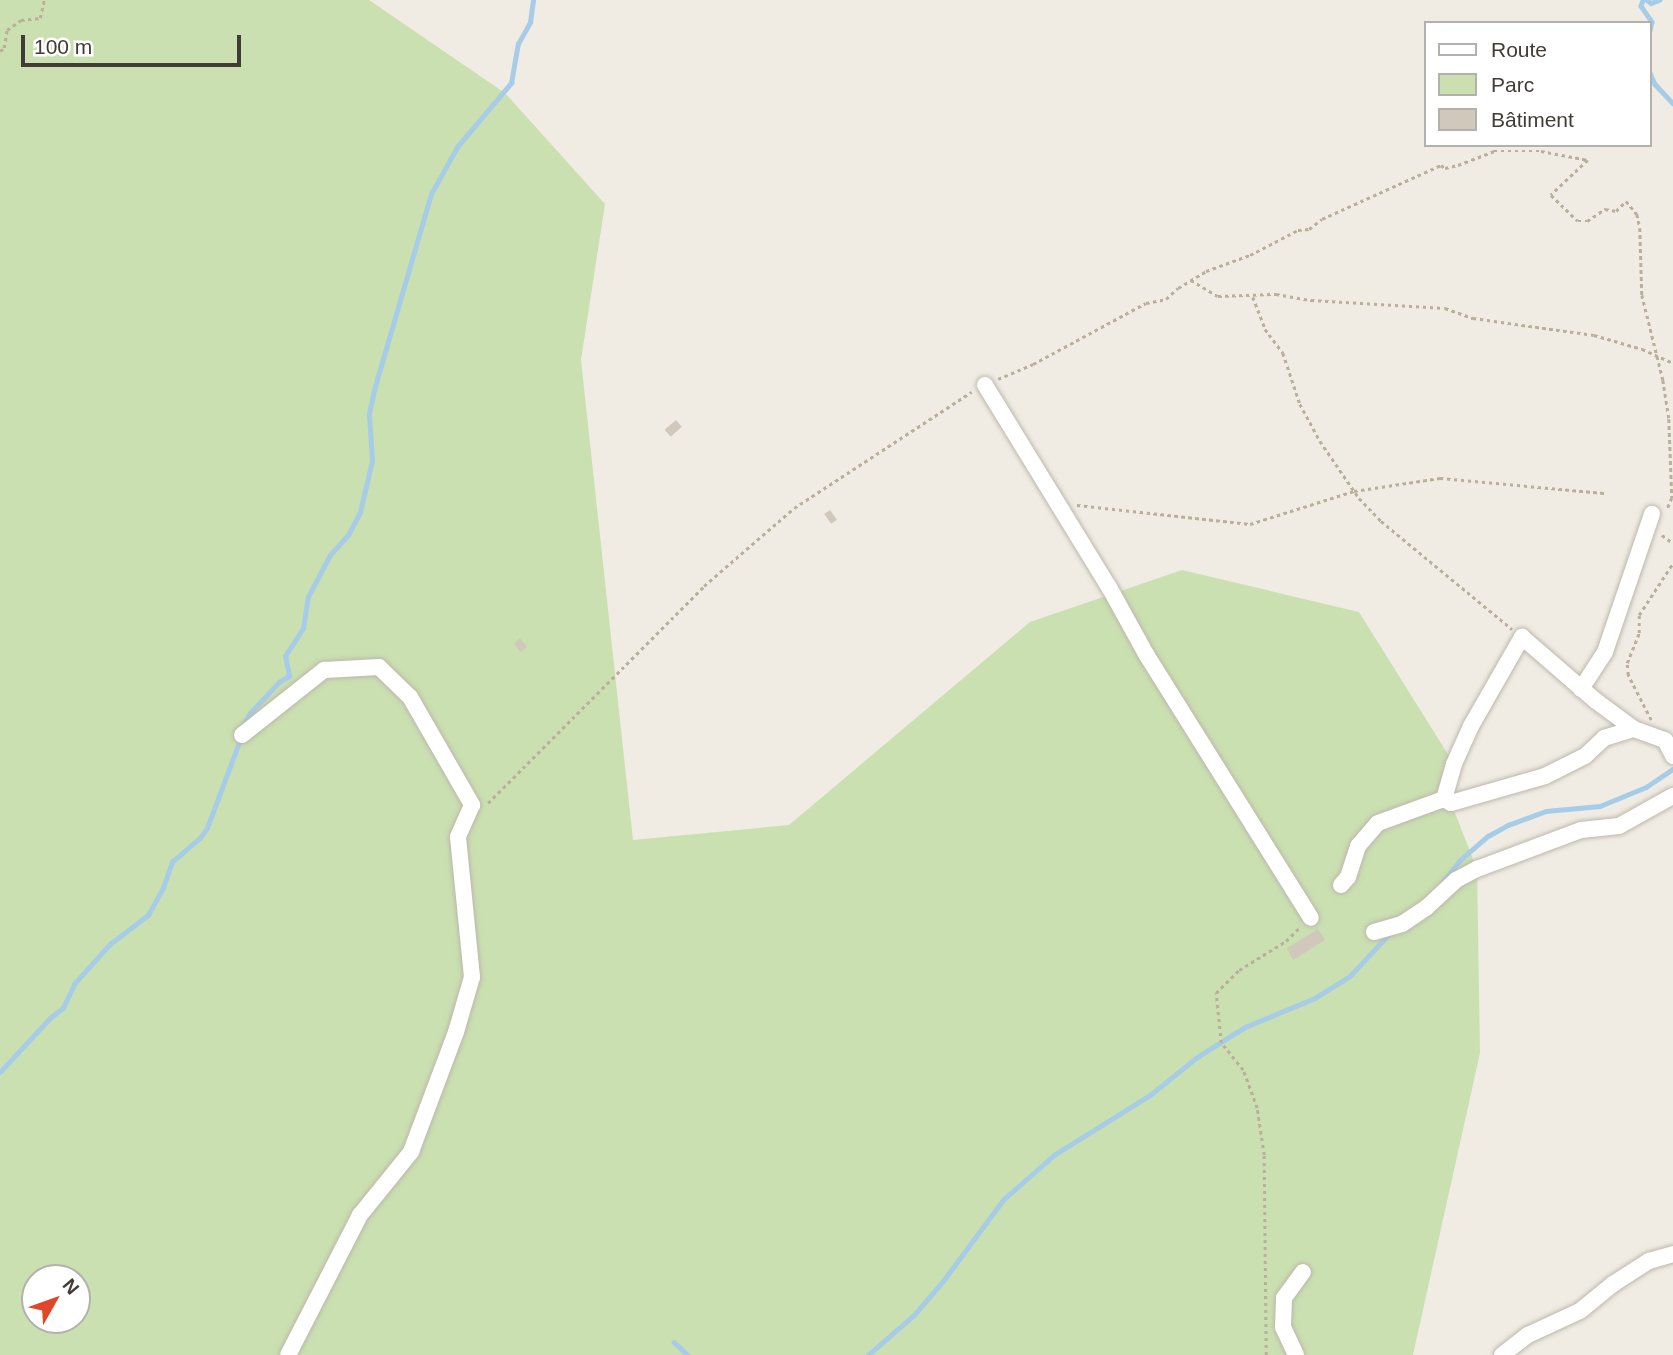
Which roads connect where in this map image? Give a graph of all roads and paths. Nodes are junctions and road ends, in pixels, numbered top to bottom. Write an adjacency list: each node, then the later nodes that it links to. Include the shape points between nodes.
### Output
1 (44, 0): 2 (path, via 40,18 21,20 8,30)
2 (0, 51)
3 (1191, 280): 4 (path, via 1218,296); 5 (path, via 1441,166 1458,165 1494,151 1572,155 1588,160 1552,195 1568,214 1587,221 1605,209 1616,211 1626,201 1637,214 1642,295); 7 (path, via 1166,299 1146,303)
4 (1253, 297): 5 (path, via 1276,294 1445,309 1473,318 1594,335); 8 (path, via 1265,329 1283,353 1300,404)
5 (1656, 355): 6 (path); 11 (path, via 1664,380 1672,498)
6 (1673, 363)
7 (985, 385): 10 (street); 22 (path, via 794,508 704,586)
8 (1354, 491): 9 (path, via 1440,478); 10 (path, via 1250,524); 14 (path, via 1381,521)
9 (1606, 493)
10 (1056, 503): 24 (street)
11 (1658, 520): 12 (path, via 1659,534); 15 (street, via 1605,652)
12 (1673, 543)
13 (1673, 563): 18 (path, via 1639,615 1639,633 1627,663 1628,674)
14 (1522, 637): 15 (street); 21 (street, via 1471,726)
15 (1581, 689): 16 (street)
16 (1634, 729): 18 (street); 21 (street, via 1604,738 1585,756 1545,776 1451,803)
17 (242, 735): 28 (street, via 324,670 379,667 410,697 472,805 457,837 472,976 456,1032 411,1152 360,1215)
18 (1665, 740): 19 (street)
19 (1673, 756)
20 (1673, 796): 25 (street, via 1619,826 1581,830 1477,869 1456,880 1402,924)
21 (1444, 799): 23 (street, via 1378,823 1358,846)
22 (483, 808)
23 (1341, 885)
24 (1311, 918): 29 (path, via 1286,941 1239,970 1216,993 1221,1043 1243,1070 1257,1108 1264,1155)
25 (1374, 932)
26 (1673, 1254): 31 (street, via 1649,1261 1580,1311 1528,1335)
27 (1303, 1272): 30 (street, via 1284,1298 1283,1327)
28 (288, 1355)
29 (1265, 1355)
30 (1296, 1355)
31 (1502, 1355)

